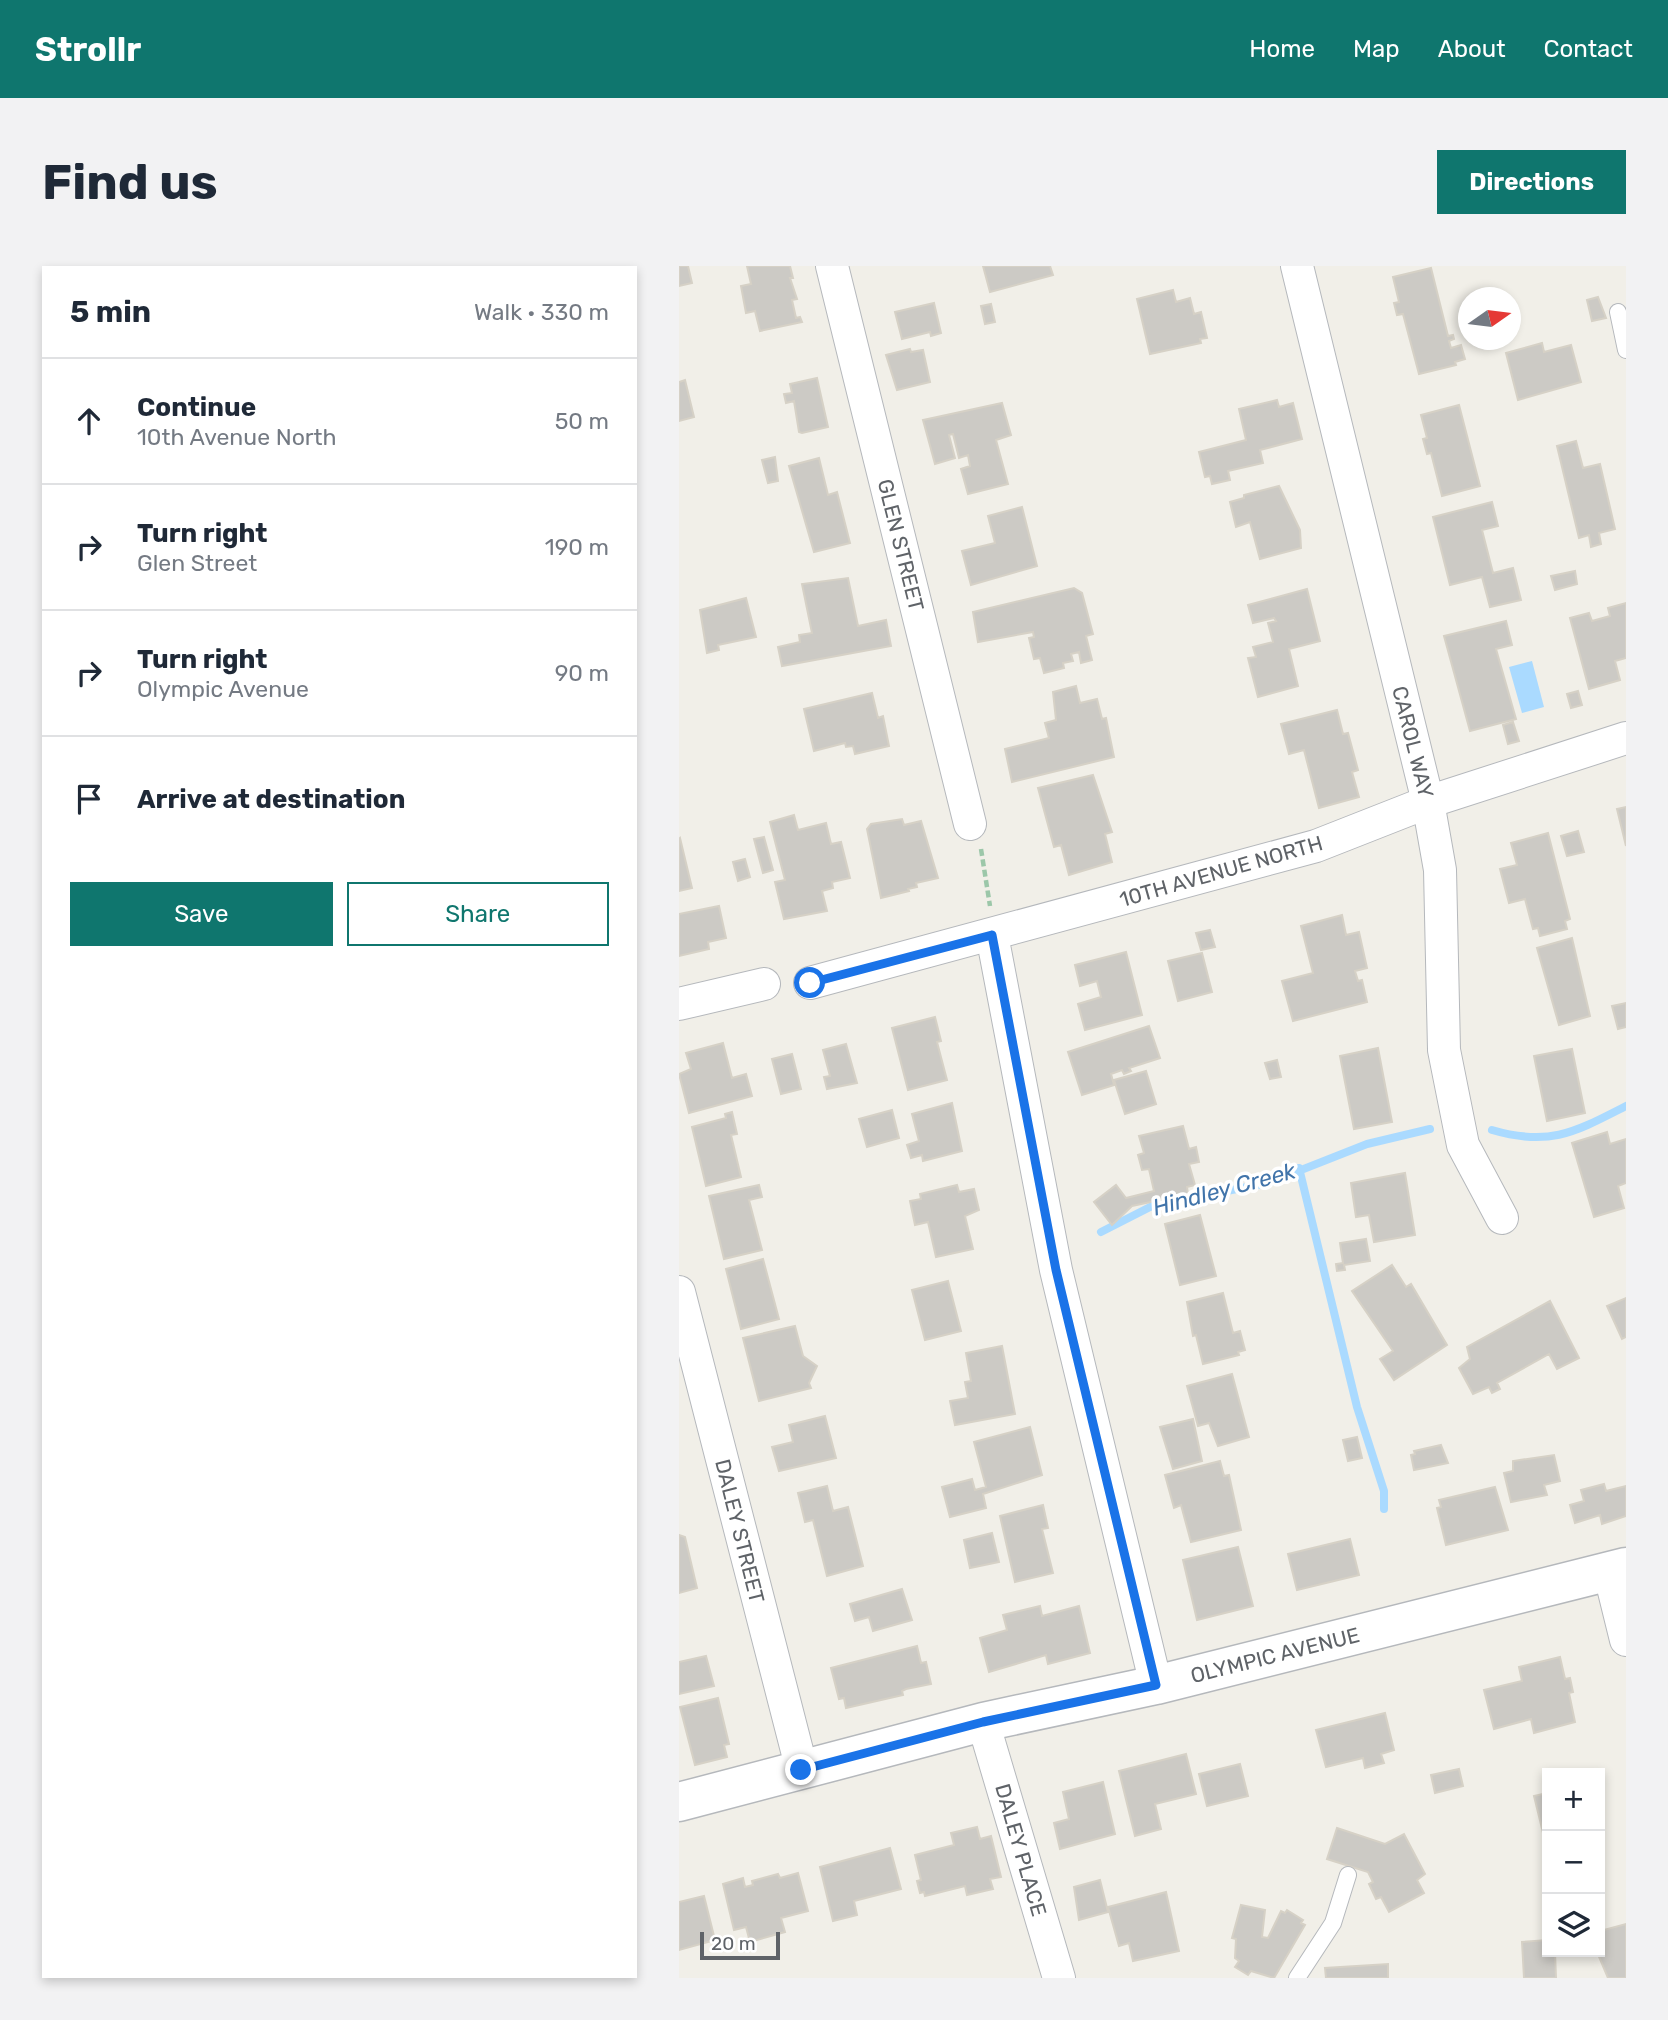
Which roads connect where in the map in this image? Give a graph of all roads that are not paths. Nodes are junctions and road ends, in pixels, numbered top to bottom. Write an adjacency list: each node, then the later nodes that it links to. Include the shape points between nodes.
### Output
1 (832, 266): 7 (street, GLEN STREET)
2 (1297, 266): 6 (street, CAROL WAY)
3 (1618, 312): 4 (lane)
4 (1626, 351)
5 (1626, 738): 6 (street, 10TH AVENUE NORTH)
6 (1428, 802): 8 (street, 10TH AVENUE NORTH, via 1315,846); 12 (street, CAROL WAY, via 1440,870 1444,1050 1464,1145)
7 (970, 824)
8 (992, 935): 9 (street, 10TH AVENUE NORTH); 16 (street, via 1056,1270)
9 (810, 983)
10 (764, 984): 11 (street)
11 (679, 1004)
12 (1502, 1218)
13 (679, 1292): 18 (street, DALEY STREET)
14 (1618, 1569): 15 (street); 16 (street, OLYMPIC AVENUE)
15 (1626, 1640)
16 (1156, 1685): 17 (street, OLYMPIC AVENUE)
17 (983, 1722): 18 (street, OLYMPIC AVENUE); 21 (street, DALEY PLACE)
18 (801, 1770): 19 (street, OLYMPIC AVENUE)
19 (679, 1802)
20 (1348, 1875): 22 (lane, via 1333,1923)
21 (1059, 1978)
22 (1297, 1978)

